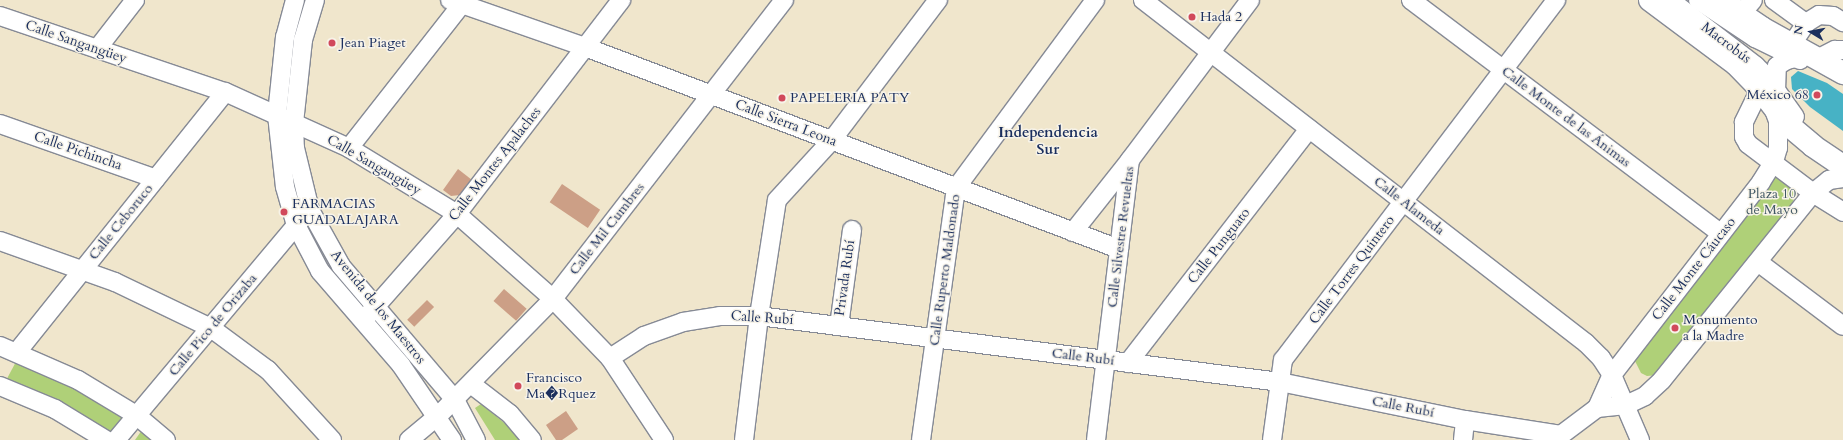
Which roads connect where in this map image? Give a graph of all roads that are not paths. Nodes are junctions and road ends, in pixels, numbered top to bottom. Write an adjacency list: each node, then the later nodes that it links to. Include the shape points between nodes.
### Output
1 (135, 0): 23 (street)
2 (295, 0): 34 (street, Avenida de los Maestros, via 285,37)
3 (315, 0): 35 (street, Avenida de los Maestros, via 303,40)
4 (621, 0): 22 (street, Calle Montes Apalaches)
5 (784, 0): 33 (street, Calle Mil Cumbres)
6 (938, 0): 38 (street)
7 (1096, 0): 46 (street, Calle Ruperto Maldonado)
8 (1143, 0): 26 (street, Calle Alameda)
9 (1250, 0): 26 (street, Calle Silvestre Revueltas)
10 (1411, 0): 28 (street, Calle Monte de las Ánimas)
11 (1556, 0): 28 (street, Calle Torres Quintero)
12 (1650, 0): 32 (main road, via 1736,64)
13 (1670, 0): 32 (street, Macrobús, via 1756,66)
14 (1698, 0): 25 (street, Macrobús, via 1755,38)
15 (1721, 0): 18 (main road)
16 (1774, 0): 21 (street)
17 (459, 2): 22 (street, Calle Sierra Leona); 39 (street)
18 (1747, 7): 25 (main road)
19 (0, 16): 23 (street, Calle Sangangüey)
20 (1843, 22): 21 (street, via 1826,14)
21 (1806, 23): 25 (street)
22 (585, 47): 33 (street, Calle Sierra Leona); 51 (street, Calle Montes Apalaches)
23 (97, 49): 31 (street, Calle Sangangüey)
24 (1843, 50): 27 (street, via 1835,50)
25 (1794, 51): 27 (main road); 30 (street, Macrobús); 32 (street, via 1778,66)
26 (1210, 53): 37 (street, Calle Alameda); 41 (street, Calle Silvestre Revueltas)
27 (1819, 58): 29 (main road)
28 (1503, 69): 48 (street, Calle Torres Quintero); 55 (street, Calle Monte de las Ánimas)
29 (1843, 73)
30 (1843, 83)
31 (225, 92): 34 (street, Calle Sangangüey); 45 (street, Calle Ceboruco)
32 (1769, 94): 40 (street, Macrobús, via 1822,143); 42 (street, Calle Monte Cáucaso, via 1778,121 1778,148); 42 (street, via 1744,122 1744,137 1748,144); 43 (main road, via 1786,123 1813,146)
33 (712, 95): 38 (street, Calle Sierra Leona); 60 (street, Calle Mil Cumbres)
34 (277, 115): 35 (street, Calle Sangangüey); 52 (street, Avenida de los Maestros, via 285,187)
35 (294, 123): 39 (street, Calle Sangangüey); 49 (street, Avenida de los Maestros, via 296,148)
36 (0, 124): 45 (street, Calle Pichincha)
37 (1309, 129): 48 (street, Calle Alameda); 72 (street, Calle Punguato)
38 (832, 140): 46 (street, Calle Sierra Leona); 62 (street, via 778,200)
39 (350, 148): 51 (street, Calle Sangangüey)
40 (1843, 155)
41 (1130, 160): 54 (street); 57 (street, Calle Silvestre Revueltas)
42 (1774, 161): 47 (street); 55 (street, Calle Monte Cáucaso)
43 (1843, 166)
44 (1843, 178): 47 (street, via 1829,180)
45 (156, 179): 59 (street, Calle Ceboruco)
46 (956, 188): 54 (street, Calle Sierra Leona); 67 (street, Calle Ruperto Maldonado)
47 (1813, 193): 50 (street); 58 (street)
48 (1403, 202): 73 (street, Calle Alameda, via 1586,343 1601,358); 74 (street, Calle Torres Quintero, via 1283,360)
49 (310, 210): 52 (street, Calle Pico de Orizaba); 61 (street, Avenida de los Maestros, via 342,266)
50 (1843, 212)
51 (457, 214): 60 (street, Calle Sangangüey); 61 (street, Calle Montes Apalaches)
52 (296, 225): 63 (street, Avenida de los Maestros, via 320,271); 66 (street, Calle Pico de Orizaba)
53 (852, 230): 64 (street, Privada Rubí)
54 (1073, 232): 57 (street, Calle Sierra Leona)
55 (1721, 234): 73 (street, Calle Monte Cáucaso)
56 (0, 241): 59 (street)
57 (1119, 249): 71 (street, Calle Silvestre Revueltas)
58 (1758, 262): 65 (street); 78 (street, via 1662,380 1644,396)
59 (83, 270): 66 (street, via 146,295); 69 (street, Calle Ceboruco)
60 (553, 299): 70 (street, Calle Sangangüey); 75 (street, Calle Mil Cumbres)
61 (375, 307): 63 (street, Calle Montes Apalaches); 77 (street, Avenida de los Maestros)
62 (759, 316): 64 (street, Calle Rubí); 70 (street, Calle Rubí, via 720,316 683,322 644,336); 93 (street)
63 (362, 322): 81 (street, Avenida de los Maestros, via 402,365)
64 (839, 326): 67 (street, Calle Rubí)
65 (1843, 326)
66 (211, 328): 80 (street, Calle Pico de Orizaba); 87 (street, via 268,370)
67 (935, 338): 71 (street, Calle Rubí); 94 (street, Calle Ruperto Maldonado)
68 (0, 346): 69 (street)
69 (17, 352): 80 (street, via 78,380)
70 (610, 358): 92 (street, Calle Sangangüey)
71 (1106, 360): 72 (street, Calle Rubí); 95 (street, Calle Silvestre Revueltas)
72 (1128, 363): 74 (street, Calle Rubí)
73 (1612, 375): 78 (street, Calle Alameda); 79 (street, Calle Monte Cáucaso)
74 (1280, 382): 82 (street, Calle Rubí); 96 (street, Calle Torres Quintero)
75 (471, 384): 77 (street, Calle Mil Cumbres); 91 (street, via 510,414)
76 (0, 386): 84 (street, via 55,409)
77 (455, 400): 81 (street, Calle Mil Cumbres); 90 (street, Avenida de los Maestros)
78 (1626, 405): 79 (street); 98 (street, Calle Alameda)
79 (1597, 408): 83 (street, Calle Monte Cáucaso)
80 (136, 415): 85 (street, Calle Pico de Orizaba); 86 (street)
81 (438, 416): 88 (street, Calle Mil Cumbres); 89 (street, Avenida de los Maestros)
82 (1465, 420): 83 (street, Calle Rubí); 97 (street)
83 (1562, 438)
84 (106, 440)
85 (116, 440)
86 (166, 440)
87 (332, 440)
88 (409, 440)
89 (452, 440)
90 (476, 440)
91 (532, 440)
92 (664, 440)
93 (744, 440)
94 (921, 440)
95 (1096, 440)
96 (1272, 440)
97 (1463, 440)
98 (1640, 440)

